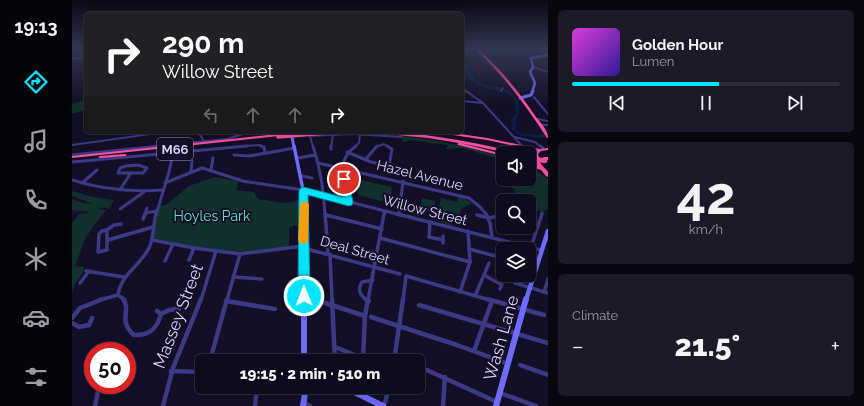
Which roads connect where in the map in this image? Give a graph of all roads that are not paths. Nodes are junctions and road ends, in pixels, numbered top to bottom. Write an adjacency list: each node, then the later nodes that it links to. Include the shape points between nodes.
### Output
1 (494, 67): 6 (highway)
2 (533, 67): 6 (main road, via 530,72 536,84 531,95)
3 (536, 67): 4 (street)
4 (548, 72)
5 (466, 91): 9 (street)
6 (520, 98): 13 (highway)
7 (534, 98): 10 (street)
8 (464, 101): 9 (street)
9 (484, 104): 30 (street)
10 (544, 109): 11 (street); 12 (street)
11 (548, 109)
12 (548, 114)
13 (537, 119): 14 (street); 15 (highway)
14 (548, 122)
15 (541, 125): 16 (street); 31 (highway)
16 (548, 125)
17 (151, 134): 33 (street)
18 (199, 134): 32 (street)
19 (240, 134): 32 (street, via 227,139)
20 (292, 134): 36 (main road)
21 (292, 134): 29 (highway, M66, bridge)
22 (309, 134): 29 (highway, M66, bridge)
23 (360, 134): 27 (street); 28 (street); 40 (street, via 359,143)
24 (392, 134): 28 (highway)
25 (421, 134): 35 (highway)
26 (450, 134): 34 (highway)
27 (333, 135): 38 (street); 45 (street, via 310,136)
28 (400, 135): 39 (highway, via 449,140); 43 (highway, via 445,141)
29 (278, 136): 46 (highway, M66); 52 (highway, M66)
30 (514, 137): 34 (street); 37 (street)
31 (548, 137)
32 (204, 141): 46 (street, via 175,141 158,146)
33 (72, 145)
34 (522, 146)
35 (496, 147)
36 (295, 148): 42 (street); 48 (main road)
37 (545, 148): 61 (highway, via 536,154)
38 (331, 149)
39 (496, 149)
40 (347, 152): 50 (street); 57 (street)
41 (172, 153): 42 (street, via 259,145 264,147); 52 (street); 70 (street)
42 (265, 153): 44 (street)
43 (496, 153)
44 (234, 155)
45 (315, 155): 48 (street); 54 (street)
46 (72, 156)
47 (214, 158): 60 (street)
48 (298, 158): 65 (main road)
49 (536, 158): 51 (highway, bridge)
50 (365, 160): 55 (street); 55 (street, via 377,145 384,144 392,149)
51 (547, 160)
52 (72, 161)
53 (192, 161): 62 (street)
54 (318, 163): 57 (street, Hazel Avenue); 75 (street)
55 (390, 166): 58 (street)
56 (536, 166): 61 (highway)
57 (341, 167): 68 (street, Hazel Avenue); 76 (street)
58 (396, 167)
59 (97, 170): 69 (street)
60 (211, 170): 62 (street, via 202,168); 73 (street, Willow Street, via 224,176)
61 (543, 170): 64 (highway)
62 (191, 172): 70 (street)
63 (130, 174): 63 (street, via 118,171 127,166 147,167 143,173); 71 (street)
64 (548, 175)
65 (302, 176): 66 (street); 73 (main road)
66 (312, 178)
67 (72, 180): 69 (street)
68 (403, 182): 84 (street); 87 (street, Hazel Avenue, via 469,198 479,205)
69 (82, 183): 71 (street)
70 (165, 183): 72 (street)
71 (120, 190): 74 (street)
72 (163, 190): 74 (street); 79 (street)
73 (303, 190): 75 (street, Willow Street); 104 (main road)
74 (144, 192): 78 (street)
75 (324, 196): 76 (street, Willow Street); 83 (street)
76 (349, 202): 80 (street, Willow Street)
77 (147, 208): 81 (street)
78 (120, 209)
79 (157, 211): 81 (street); 91 (street)
80 (385, 211): 84 (street, Willow Street); 92 (street)
81 (145, 213): 88 (street)
82 (542, 213): 102 (street)
83 (326, 215): 92 (street); 111 (street)
84 (399, 215): 89 (street, Willow Street)
85 (477, 215): 87 (street)
86 (496, 216): 87 (street)
87 (489, 218): 96 (street)
88 (143, 219)
89 (430, 222): 94 (street, Willow Street); 100 (street, via 429,237)
90 (121, 224): 93 (street)
91 (153, 227): 98 (street); 99 (street)
92 (382, 229): 97 (street)
93 (107, 230): 98 (street); 98 (street, via 99,234 98,252 107,250)
94 (468, 231): 96 (street, Willow Street); 107 (street)
95 (548, 232): 108 (main road, Wash Lane)
96 (492, 237): 101 (street, Willow Street)
97 (380, 238): 115 (street); 117 (street)
98 (108, 240)
99 (152, 240): 103 (street); 121 (street, via 148,250)
100 (443, 240)
101 (512, 242)
102 (533, 242)
103 (173, 244): 105 (street); 114 (street)
104 (303, 247): 110 (street); 111 (street, Deal Street); 132 (main road)
105 (194, 248): 109 (street); 113 (street)
106 (536, 248): 108 (street, Willow Street)
107 (469, 249): 112 (street); 115 (street)
108 (541, 250): 127 (main road, Wash Lane)
109 (216, 251): 110 (street); 163 (street, Massey Street, via 198,306)
110 (240, 254): 120 (street)
111 (328, 254): 117 (street, Deal Street); 137 (street)
112 (496, 256)
113 (189, 260)
114 (165, 261)
115 (470, 262): 129 (street)
116 (489, 263): 119 (street)
117 (375, 268): 118 (street, Deal Street); 124 (street)
118 (400, 274)
119 (484, 275): 128 (street, via 502,285); 133 (street)
120 (233, 276): 122 (street); 134 (street)
121 (124, 277): 126 (street, via 88,271); 131 (street)
122 (262, 279)
123 (548, 279): 130 (street)
124 (373, 280): 135 (street); 135 (street, via 362,282 359,288 360,294)
125 (515, 283): 127 (street)
126 (80, 284)
127 (530, 288): 130 (street); 141 (main road, Wash Lane)
128 (500, 289)
129 (460, 292): 133 (street, Deal Street); 149 (street, Deal Street, via 406,276)
130 (546, 292)
131 (118, 295): 139 (street, via 125,300 124,322 134,335 152,332 157,326 159,313); 145 (street, via 82,306)
132 (304, 296): 137 (street); 155 (main road)
133 (475, 296): 136 (street, Deal Street)
134 (226, 301): 140 (street); 154 (street)
135 (369, 301): 143 (street)
136 (492, 301): 141 (street, Deal Street); 148 (street)
137 (332, 304): 143 (street); 152 (street)
138 (419, 305): 148 (street)
139 (179, 309)
140 (275, 309)
141 (523, 309): 142 (street, Deal Street); 150 (main road, Wash Lane)
142 (544, 315)
143 (366, 316): 158 (street)
144 (372, 317): 149 (street)
145 (72, 318)
146 (92, 318): 147 (street, via 89,325 79,327)
147 (72, 323)
148 (484, 325): 150 (street); 153 (street)
149 (400, 326): 153 (street); 159 (street)
150 (517, 334): 151 (street); 167 (main road, Wash Lane)
151 (548, 343)
152 (334, 347): 156 (street); 157 (street)
153 (474, 351): 160 (street)
154 (212, 354)
155 (304, 354)
156 (334, 354)
157 (352, 354)
158 (363, 354)
159 (396, 354)
160 (504, 362)
161 (520, 366): 165 (street)
162 (425, 369): 166 (street)
163 (170, 371): 164 (street); 177 (street, Massey Street)
164 (195, 372)
165 (548, 375)
166 (445, 377): 174 (street); 180 (street)
167 (500, 393): 174 (main road, Wash Lane); 181 (street)
168 (98, 394): 176 (street)
169 (256, 394): 178 (street)
170 (305, 394): 175 (main road)
171 (360, 394): 173 (main road)
172 (387, 394): 173 (street)
173 (384, 404)
174 (497, 404)
175 (303, 405): 179 (street)
176 (95, 406)
177 (163, 406)
178 (255, 406)
179 (310, 406)
180 (443, 406)
181 (536, 406)

